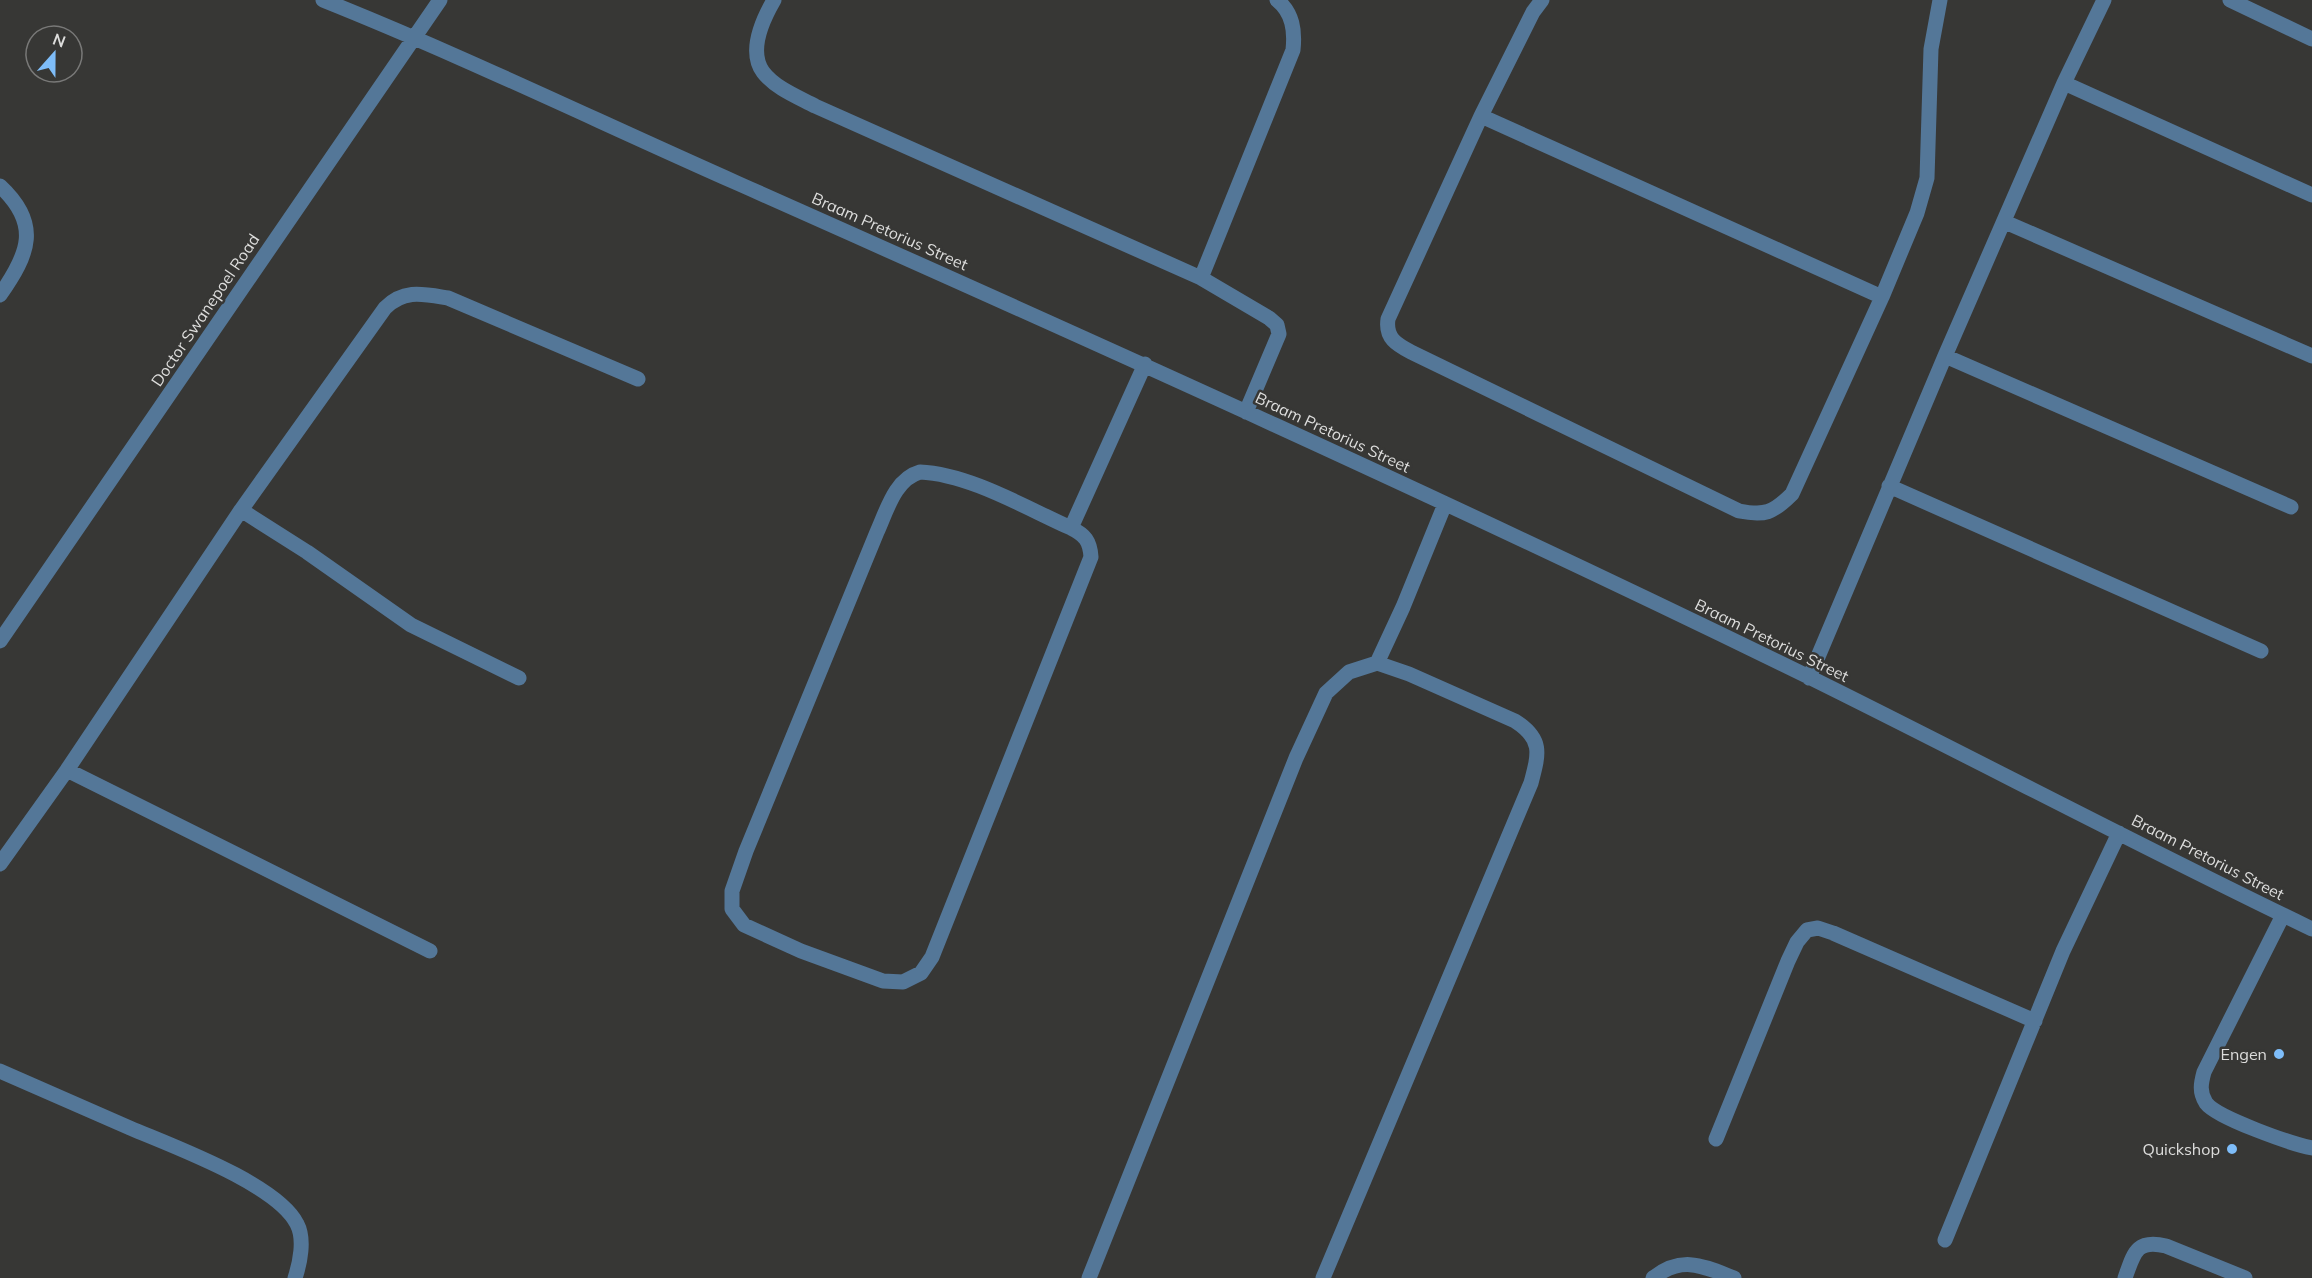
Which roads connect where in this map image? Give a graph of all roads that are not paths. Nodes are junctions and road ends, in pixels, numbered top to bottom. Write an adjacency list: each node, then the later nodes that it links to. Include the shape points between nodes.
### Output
1 (324, 0): 9 (street, Braam Pretorius Street)
2 (440, 0): 9 (street, Doctor Swanepoel Road)
3 (774, 0): 16 (street, via 758,37 758,53 763,71 782,88)
4 (1277, 0): 16 (street, via 1293,23 1293,50)
5 (1542, 0): 12 (street)
6 (1940, 0): 18 (street, via 1931,49 1927,178 1917,213)
7 (2104, 0): 11 (street)
8 (2230, 0): 10 (street)
9 (414, 36): 21 (street, Braam Pretorius Street); 29 (street, Doctor Swanepoel Road)
10 (2312, 39)
11 (2064, 83): 14 (street); 15 (street)
12 (1481, 116): 18 (street); 18 (street, via 1388,319 1387,329 1393,342 1739,511 1757,514 1778,508 1792,494)
13 (0, 186): 17 (street, via 22,212 26,226 24,253)
14 (2312, 195)
15 (2005, 222): 19 (street); 20 (street)
16 (1201, 278): 23 (street, via 1276,325 1276,345)
17 (0, 295)
18 (1882, 297)
19 (1945, 356): 24 (street); 26 (street)
20 (2312, 357)
21 (1145, 364): 23 (street, Braam Pretorius Street); 28 (street)
22 (638, 379): 27 (street, via 448,298 405,294 385,308)
23 (1246, 412): 25 (street, Braam Pretorius Street)
24 (1889, 486): 30 (street); 33 (street)
25 (1445, 504): 31 (street); 33 (street, Braam Pretorius Street)
26 (2291, 507)
27 (241, 510): 32 (street, via 411,625); 34 (street)
28 (1071, 528): 28 (street, via 960,479 920,472 903,482 877,532 746,851 732,891 732,909 744,925 883,981 903,982 921,973 932,957 1091,557 1090,543)
29 (0, 641)
30 (2261, 651)
31 (1377, 663): 46 (street, via 1338,680 1326,693 1292,768); 47 (street, via 1515,721 1529,730 1537,745 1531,783)
32 (519, 678)
33 (1809, 678): 35 (street, Braam Pretorius Street)
34 (67, 770): 36 (street); 39 (street)
35 (2119, 833): 37 (street, Braam Pretorius Street); 40 (street)
36 (0, 864)
37 (2283, 915): 38 (street, Braam Pretorius Street); 43 (street, via 2200,1087 2208,1106)
38 (2312, 929)
39 (430, 951)
40 (2035, 1021): 42 (street, via 1833,933 1818,928 1807,930 1788,961); 44 (street)
41 (0, 1071): 45 (street, via 258,1188 284,1207 298,1226 301,1247)
42 (1716, 1139)
43 (2312, 1148)
44 (1945, 1240)
45 (295, 1278)
46 (1089, 1278)
47 (1323, 1278)
48 (1653, 1278): 49 (street, via 1681,1264 1702,1265)
49 (1734, 1278)
50 (2125, 1278): 51 (street, via 2136,1250 2153,1243)
51 (2245, 1278)

